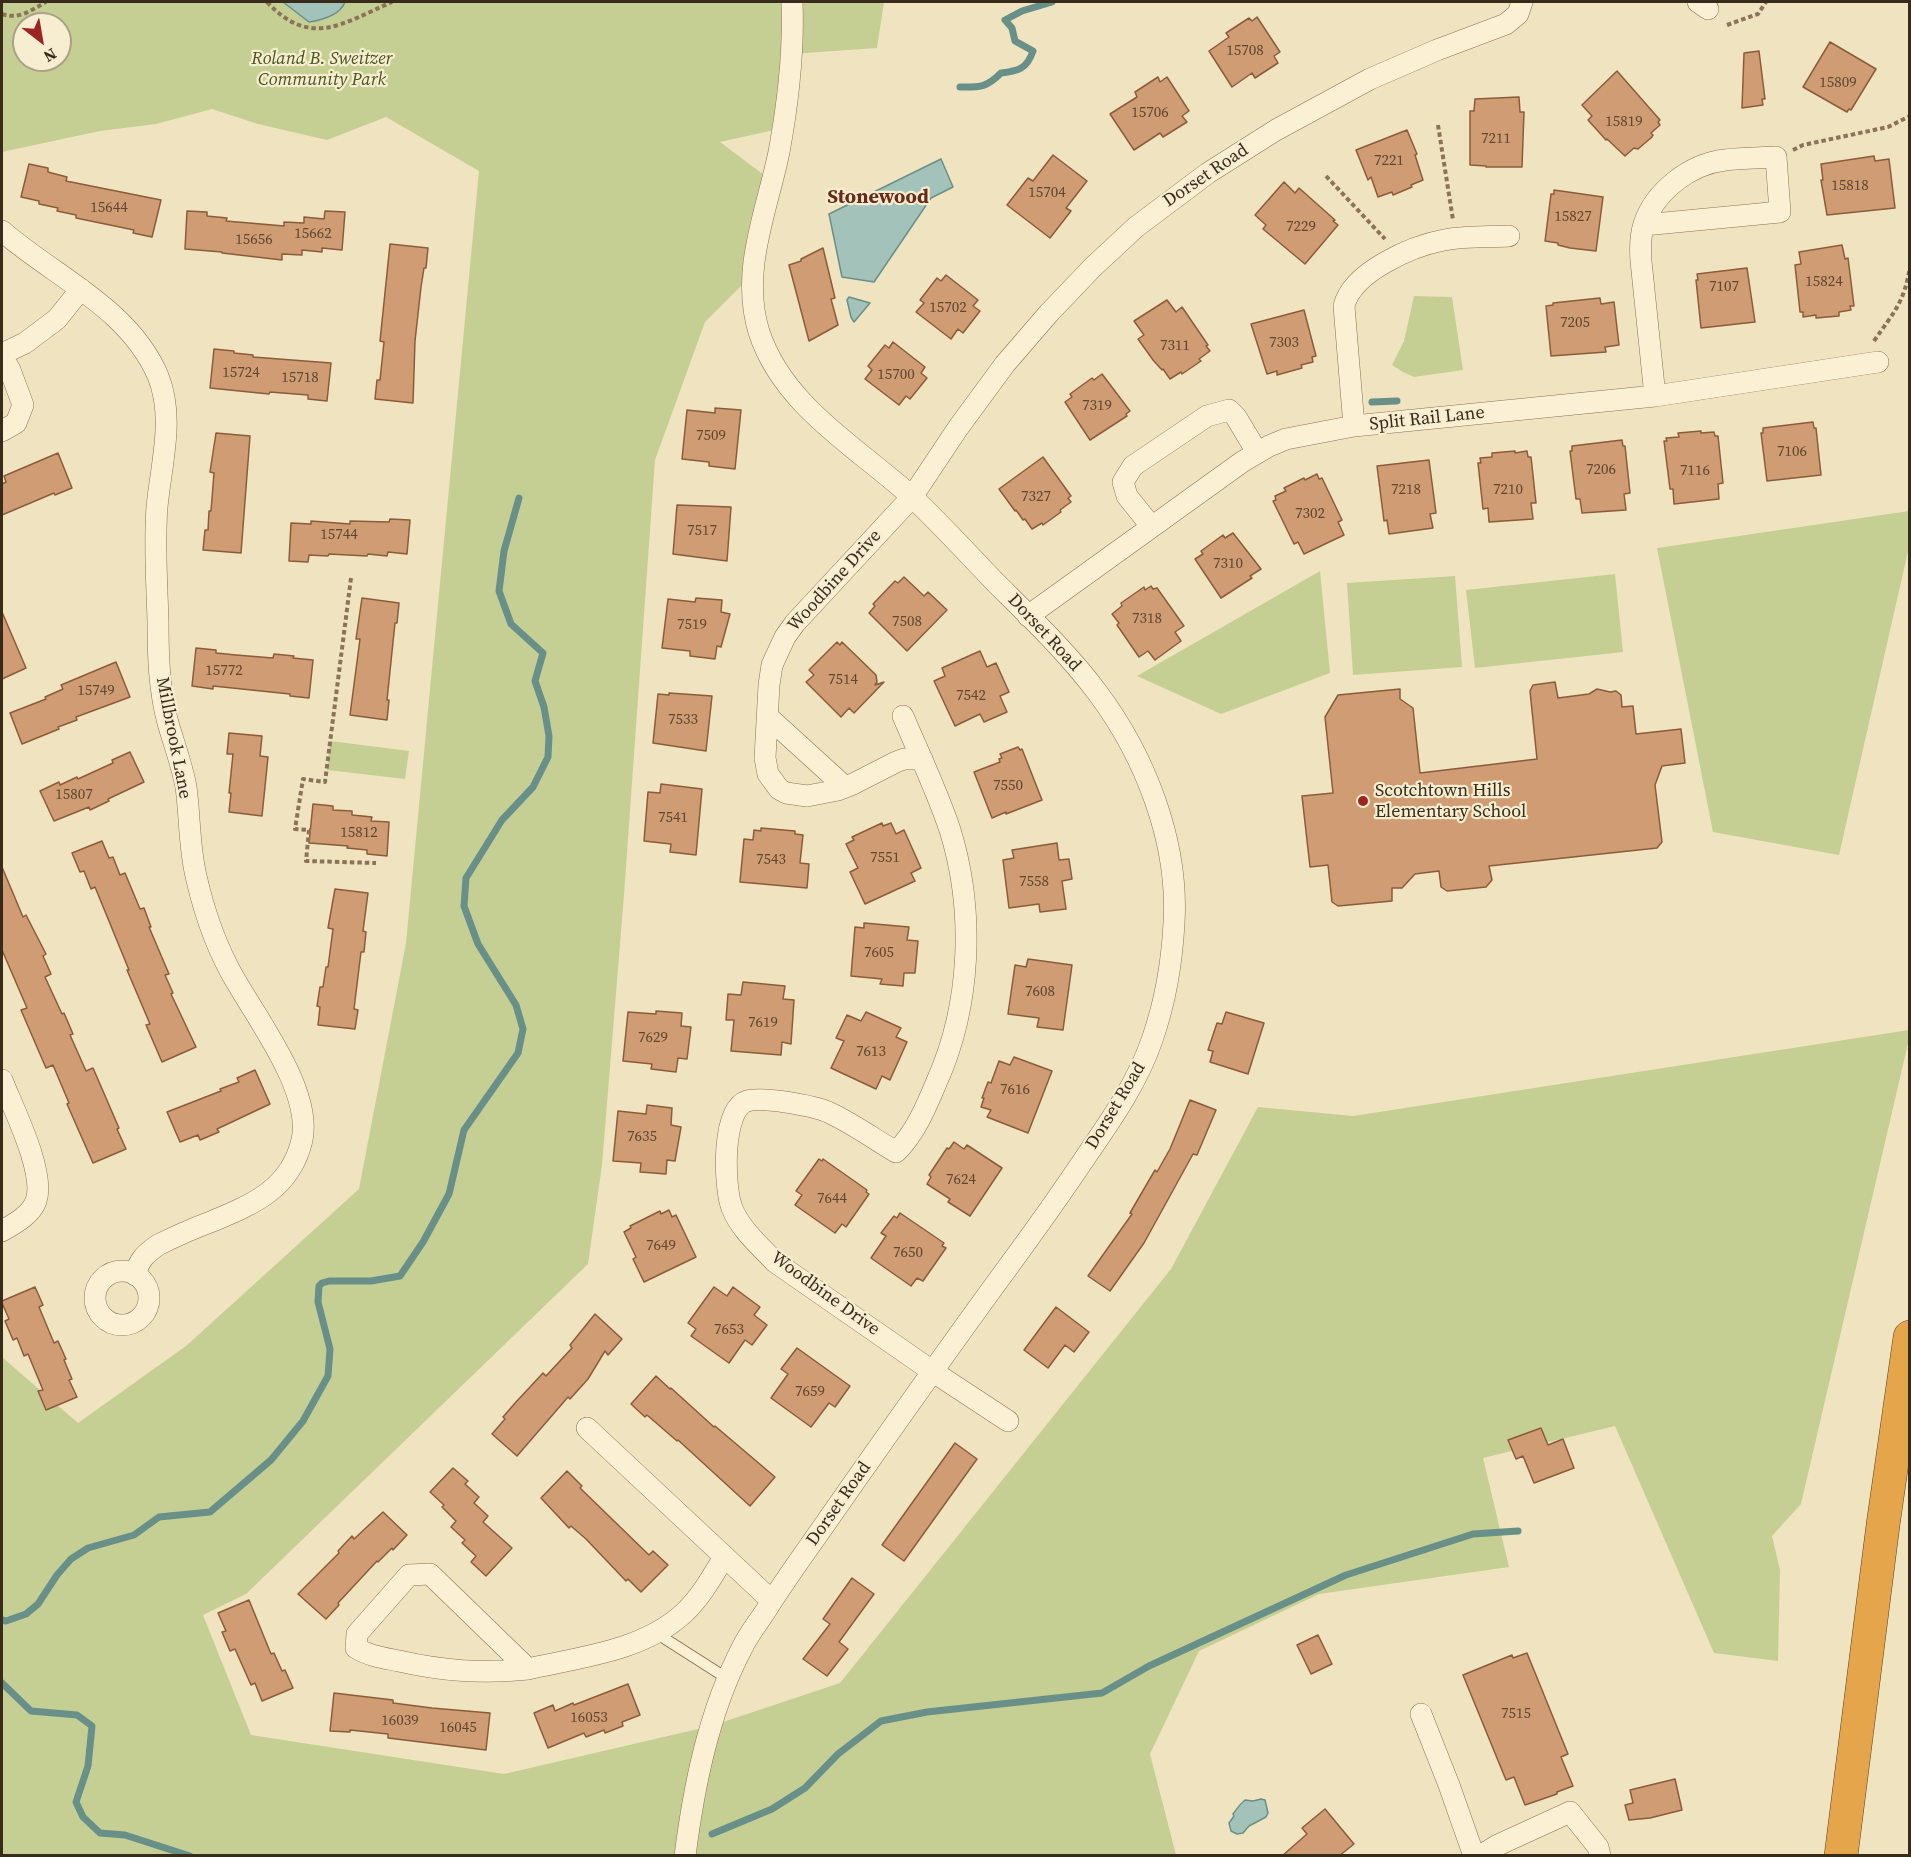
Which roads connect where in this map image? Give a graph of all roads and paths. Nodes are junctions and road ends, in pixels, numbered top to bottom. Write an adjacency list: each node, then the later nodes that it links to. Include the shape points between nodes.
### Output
1 (46, 2): 7 (path, via 17,16)
2 (267, 2): 3 (path, via 297,25 315,30)
3 (392, 2)
4 (792, 2): 28 (street, Dorset Road, via 783,128 755,254 756,321 771,359 792,390 838,436)
5 (1522, 2): 28 (street, Dorset Road, via 1518,14 1506,24 1390,70 1276,130 1136,226 1070,291 1005,364)
6 (1766, 2): 8 (path, via 1758,14)
7 (2, 14)
8 (1727, 25)
9 (1910, 116): 12 (path, via 1888,127 1803,145)
10 (1438, 125): 18 (path)
11 (1910, 149): 13 (path)
12 (1776, 158): 15 (street, via 1724,160 1692,171 1667,187); 15 (street, via 1780,212)
13 (1910, 160)
14 (1326, 177): 19 (path)
15 (1644, 225): 24 (street, via 1641,261)
16 (2, 231): 21 (street, Millbrook Lane)
17 (1509, 236): 18 (street)
18 (1456, 238): 19 (street)
19 (1400, 255): 25 (street, via 1369,273 1346,297)
20 (1910, 267): 23 (path, via 1903,299)
21 (81, 290): 22 (street, via 57,319); 39 (street, Millbrook Lane, via 102,304 142,347 163,395 166,435 157,510 160,678 186,787 195,873 214,936 294,1084 304,1124 297,1156 279,1184 250,1205 158,1245 138,1262)
22 (2, 355): 26 (street, via 23,405 16,423)
23 (1868, 363): 24 (street, Split Rail Lane)
24 (1655, 396): 25 (street, Split Rail Lane)
25 (1354, 426): 27 (street, Split Rail Lane, via 1293,437)
26 (2, 431)
27 (1257, 452): 29 (street, Split Rail Lane); 29 (street, via 1229,410 1207,416 1133,466 1123,482 1127,496)
28 (912, 497): 31 (street, Dorset Road); 32 (street, Woodbine Drive, via 785,637 772,664)
29 (1150, 526): 31 (street, Split Rail Lane)
30 (351, 578): 36 (path, via 325,782 303,779 296,829 309,830 306,861)
31 (1028, 616): 41 (street, Dorset Road, via 1097,692 1145,774 1166,839 1174,888 1169,967 1159,1017 1131,1086 1049,1211)
32 (767, 716): 35 (street); 35 (street, Woodbine Drive, via 765,758 768,774 779,789 807,796)
33 (903, 716): 34 (street)
34 (922, 759): 35 (street, Woodbine Drive, via 896,762); 41 (street, Woodbine Drive, via 951,833 966,922 957,1027 925,1109 896,1152 827,1112 773,1100 747,1101 737,1108 731,1122 727,1152 733,1210 755,1241 776,1262)
35 (845, 787)
36 (376, 864)
37 (2, 1080): 38 (street, via 39,1185 36,1202 26,1215)
38 (2, 1231)
39 (135, 1275)
40 (1910, 1337): 54 (highway)
41 (932, 1371): 42 (street); 45 (street, Dorset Road)
42 (1008, 1421)
43 (587, 1428): 44 (street)
44 (724, 1557): 45 (street); 46 (street, via 702,1593 683,1614)
45 (772, 1601): 48 (street, Dorset Road, via 743,1646)
46 (656, 1633): 47 (street, via 605,1652); 48 (lane)
47 (528, 1669): 47 (street, via 436,1669 366,1654 356,1647 357,1634 409,1575 430,1574)
48 (728, 1679): 50 (street, Dorset Road, via 698,1777)
49 (1421, 1714): 51 (street)
50 (685, 1856)
51 (1474, 1856)
52 (1480, 1856): 53 (street, via 1570,1812 1598,1847)
53 (1600, 1856)
54 (1841, 1856)

